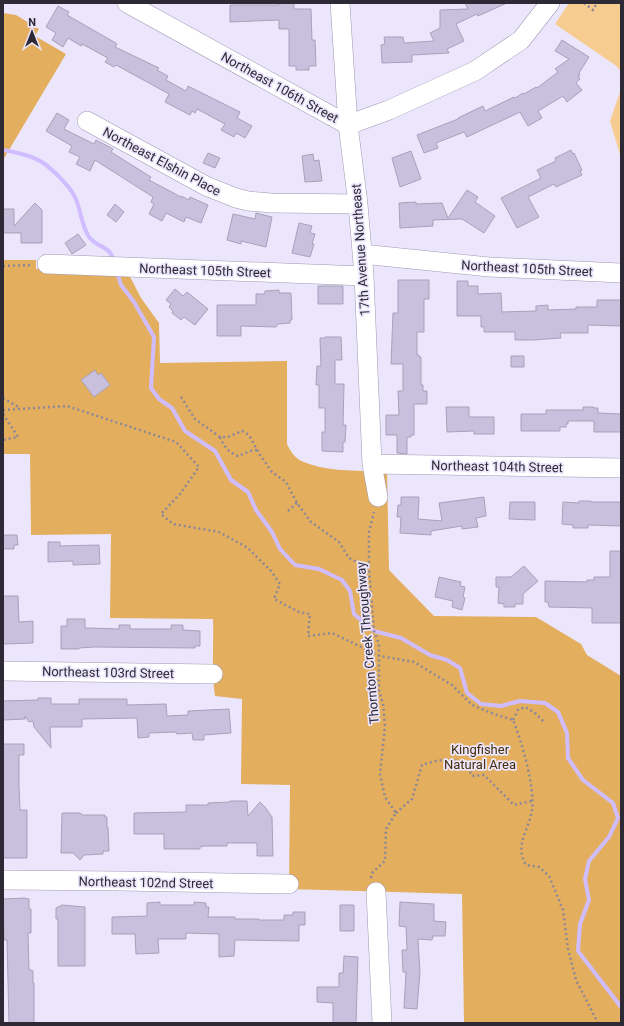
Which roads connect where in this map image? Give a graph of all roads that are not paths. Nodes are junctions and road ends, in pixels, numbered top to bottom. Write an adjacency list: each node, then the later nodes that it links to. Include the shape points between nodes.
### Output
1 (127, 3): 5 (street, Northeast 106th Street)
2 (340, 3): 5 (street, 17th Avenue Northeast)
3 (550, 3): 5 (street, Northeast 106th Street, via 522,40 475,71 389,110)
4 (87, 121): 6 (street, Northeast Elshin Place, via 206,186 236,198 272,203)
5 (348, 125): 6 (street, 17th Avenue Northeast)
6 (358, 204): 7 (street, 17th Avenue Northeast)
7 (362, 254): 9 (street, Northeast 105th Street, via 489,267); 10 (street, 17th Avenue Northeast)
8 (47, 264): 10 (street, Northeast 105th Street)
9 (621, 273)
10 (364, 276): 11 (street, 17th Avenue Northeast)
11 (372, 464): 12 (street, Northeast 104th Street); 13 (street, 17th Avenue Northeast)
12 (621, 468)
13 (378, 497)
14 (3, 671): 15 (street, Northeast 103rd Street)
15 (213, 674)
16 (3, 880): 17 (street, Northeast 102nd Street)
17 (289, 884)
18 (376, 892): 19 (street)
19 (382, 1023)

